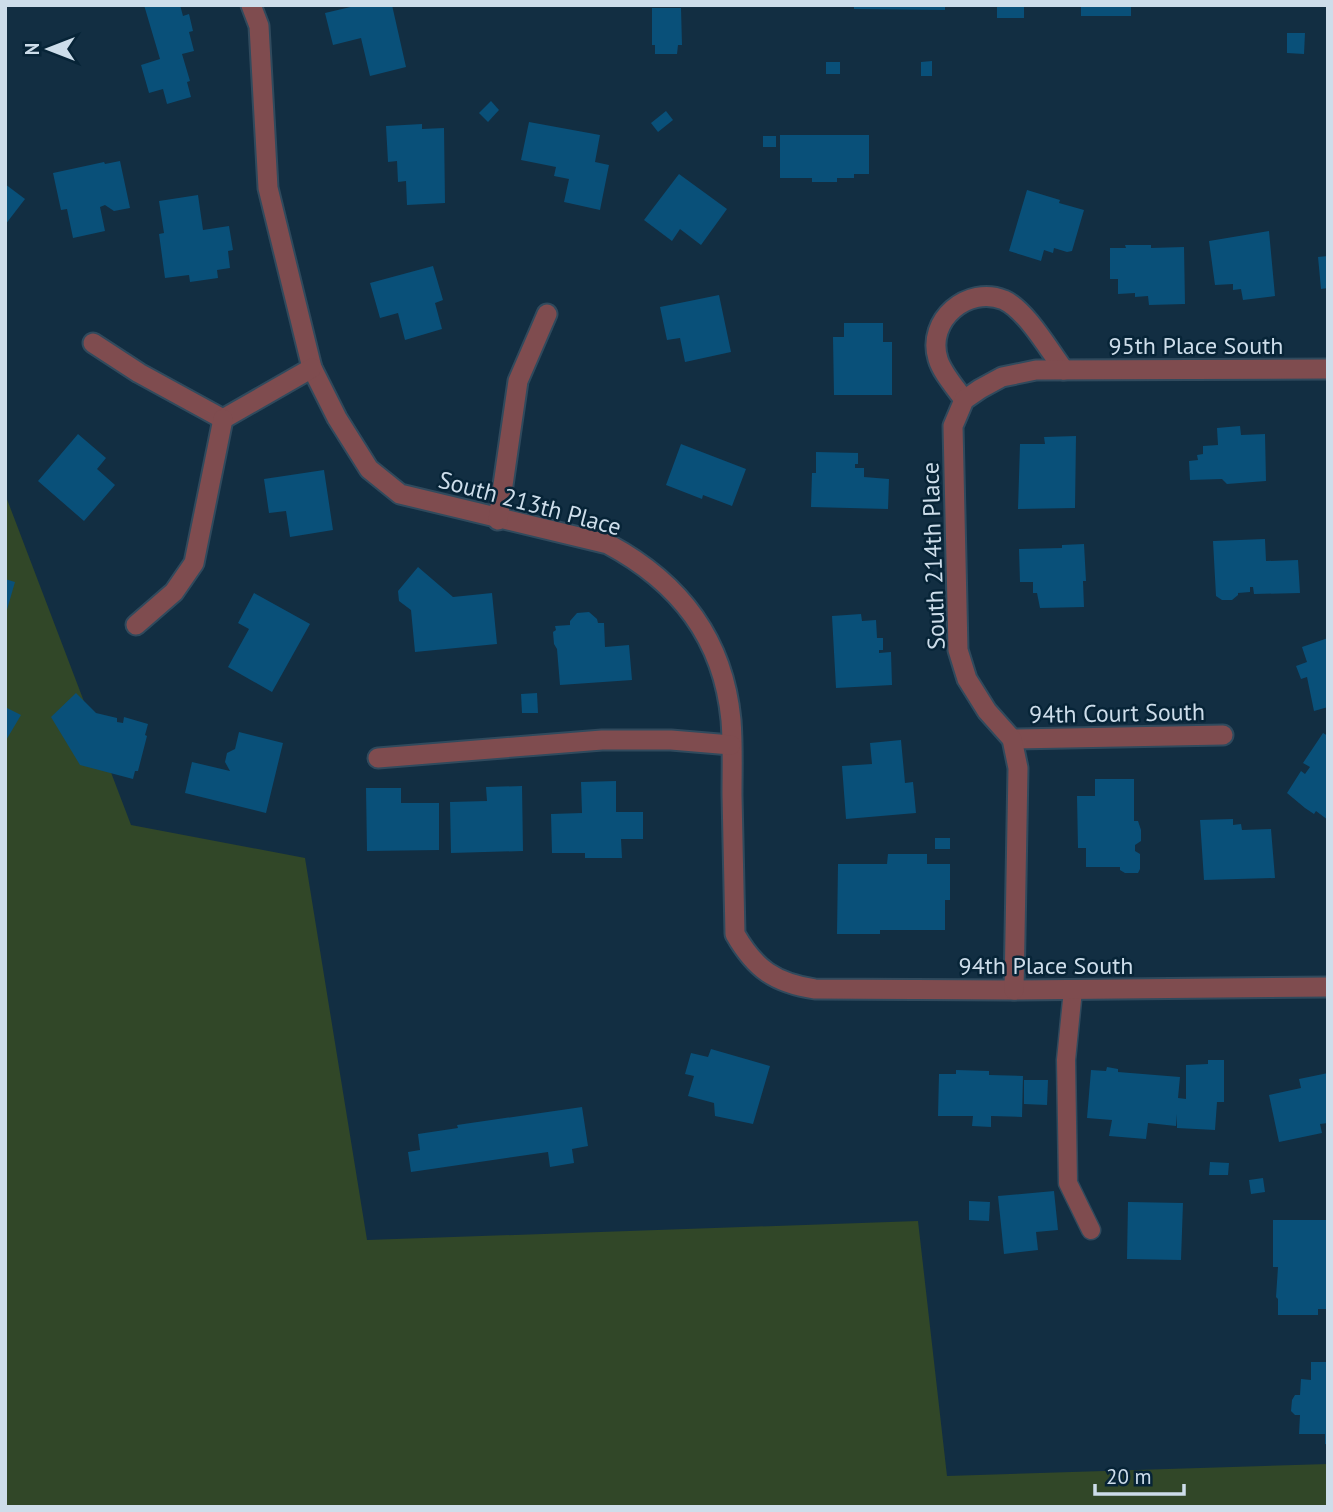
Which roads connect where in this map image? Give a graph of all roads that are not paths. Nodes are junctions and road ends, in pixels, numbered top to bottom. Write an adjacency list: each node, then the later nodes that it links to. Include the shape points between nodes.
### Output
1 (251, 5): 4 (street, South 213th Place, via 259,26 268,188)
2 (547, 314): 9 (street, via 518,381)
3 (93, 343): 8 (street)
4 (312, 368): 8 (street); 9 (street, South 213th Place, via 369,469 400,495)
5 (1328, 369): 6 (street, 95th Place South)
6 (1064, 370): 7 (street, 95th Place South, via 1002,377); 7 (street, via 1019,311 991,297 968,298 952,308 936,342 938,359)
7 (964, 400): 12 (street, South 214th Place, via 953,426 958,650 967,678 987,711)
8 (223, 419): 10 (street, via 194,563 174,592)
9 (498, 520): 13 (street, South 213th Place, via 608,544 669,585 699,621 719,666 731,719)
10 (136, 625)
11 (1223, 735): 12 (street, 94th Court South)
12 (1012, 739): 17 (street, via 1018,768)
13 (731, 745): 14 (street, via 602,740); 15 (street, South 213th Place, via 735,934 748,956)
14 (378, 758)
15 (768, 974): 17 (street, 94th Place South, via 792,986 815,989)
16 (1328, 987): 18 (street, 94th Place South)
17 (1014, 990): 18 (street, 94th Place South)
18 (1073, 990): 19 (lane, via 1066,1060 1068,1183)
19 (1091, 1230)

